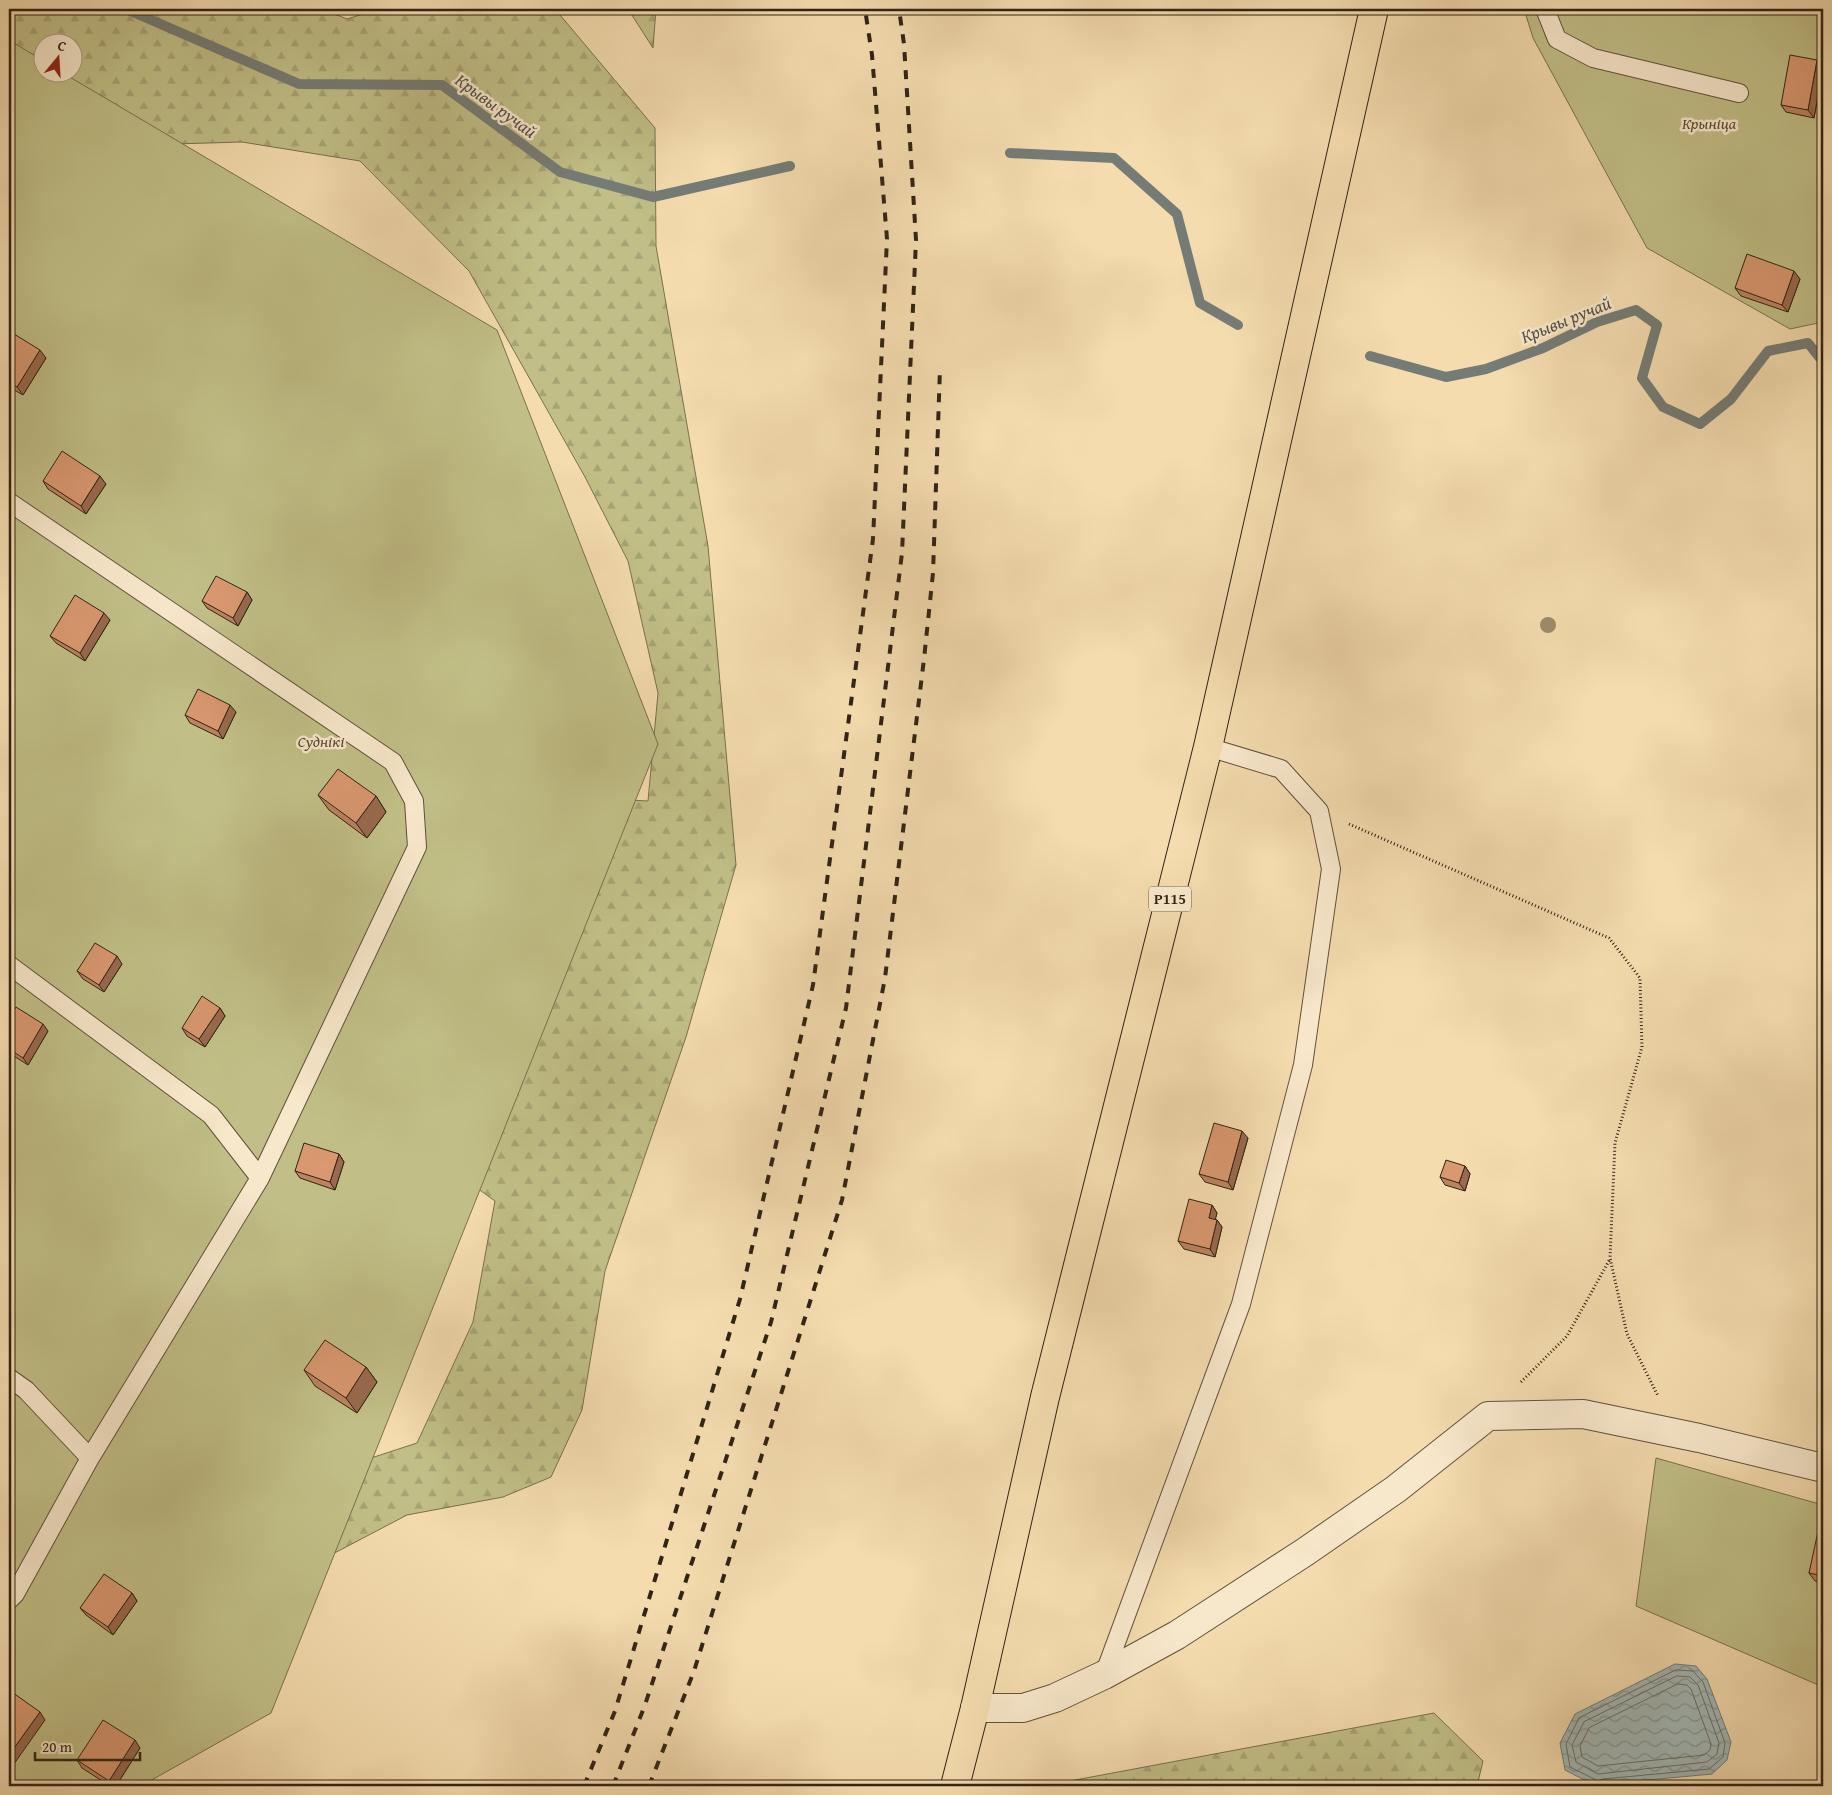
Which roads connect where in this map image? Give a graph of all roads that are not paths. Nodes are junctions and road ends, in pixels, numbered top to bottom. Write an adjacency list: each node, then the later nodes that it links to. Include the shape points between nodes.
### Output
1 (1374, 9): 5 (main road, Р115)
2 (1545, 9): 3 (lane, via 1558,39 1593,58)
3 (1739, 93)
4 (11, 509): 7 (lane, via 393,762 414,800 417,847)
5 (1208, 747): 12 (lane, via 1281,769 1319,811 1331,869 1303,1065 1241,1304); 13 (main road, Р115, via 1045,1397)
6 (9, 965): 7 (lane, via 211,1115)
7 (260, 1178): 9 (lane)
8 (9, 1378): 9 (lane, via 26,1390)
9 (90, 1458): 11 (lane)
10 (1823, 1468): 12 (street, via 1583,1414 1488,1416 1396,1489 1305,1552 1176,1635)
11 (9, 1600)
12 (1104, 1675): 13 (street, via 1055,1698 1023,1708)
13 (975, 1708): 14 (main road, Р115)
14 (955, 1786)

